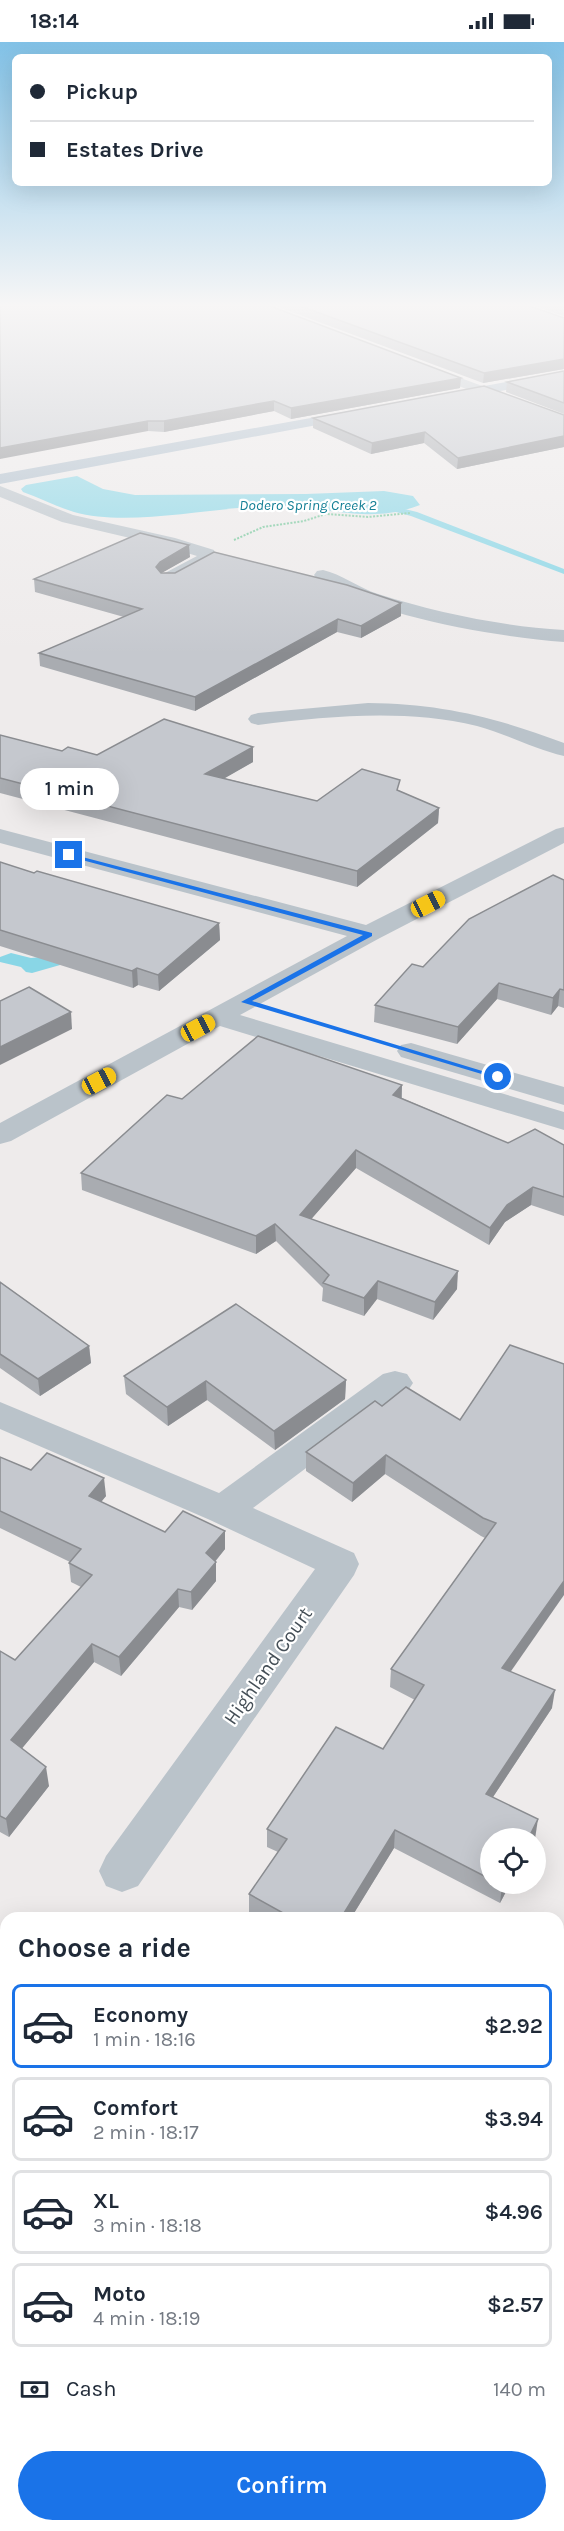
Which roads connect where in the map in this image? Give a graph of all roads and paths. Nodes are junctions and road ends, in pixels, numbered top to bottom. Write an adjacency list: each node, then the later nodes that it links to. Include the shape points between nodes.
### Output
1 (311, 422): 2 (main road)
2 (0, 479)
3 (0, 491): 5 (street, via 68,519)
4 (410, 513): 5 (path, via 368,517 326,514 263,527 216,546)
5 (196, 549): 7 (street, via 207,554 207,558)
6 (323, 575): 8 (street, via 341,588 440,617 509,632)
7 (168, 579)
8 (564, 636)
9 (258, 719): 10 (street, via 349,708 438,713 499,726)
10 (564, 750)
11 (0, 836): 13 (street)
12 (558, 843): 13 (street)
13 (369, 934): 14 (street)
14 (245, 1002): 15 (street); 16 (street)
15 (218, 1017): 17 (street); 18 (street)
16 (564, 1096)
17 (564, 1121)
18 (0, 1135)
19 (395, 1383): 21 (street)
20 (0, 1415): 21 (street, Highland Court)
21 (223, 1510): 22 (street, Highland Court, via 340,1564)
22 (122, 1871)

